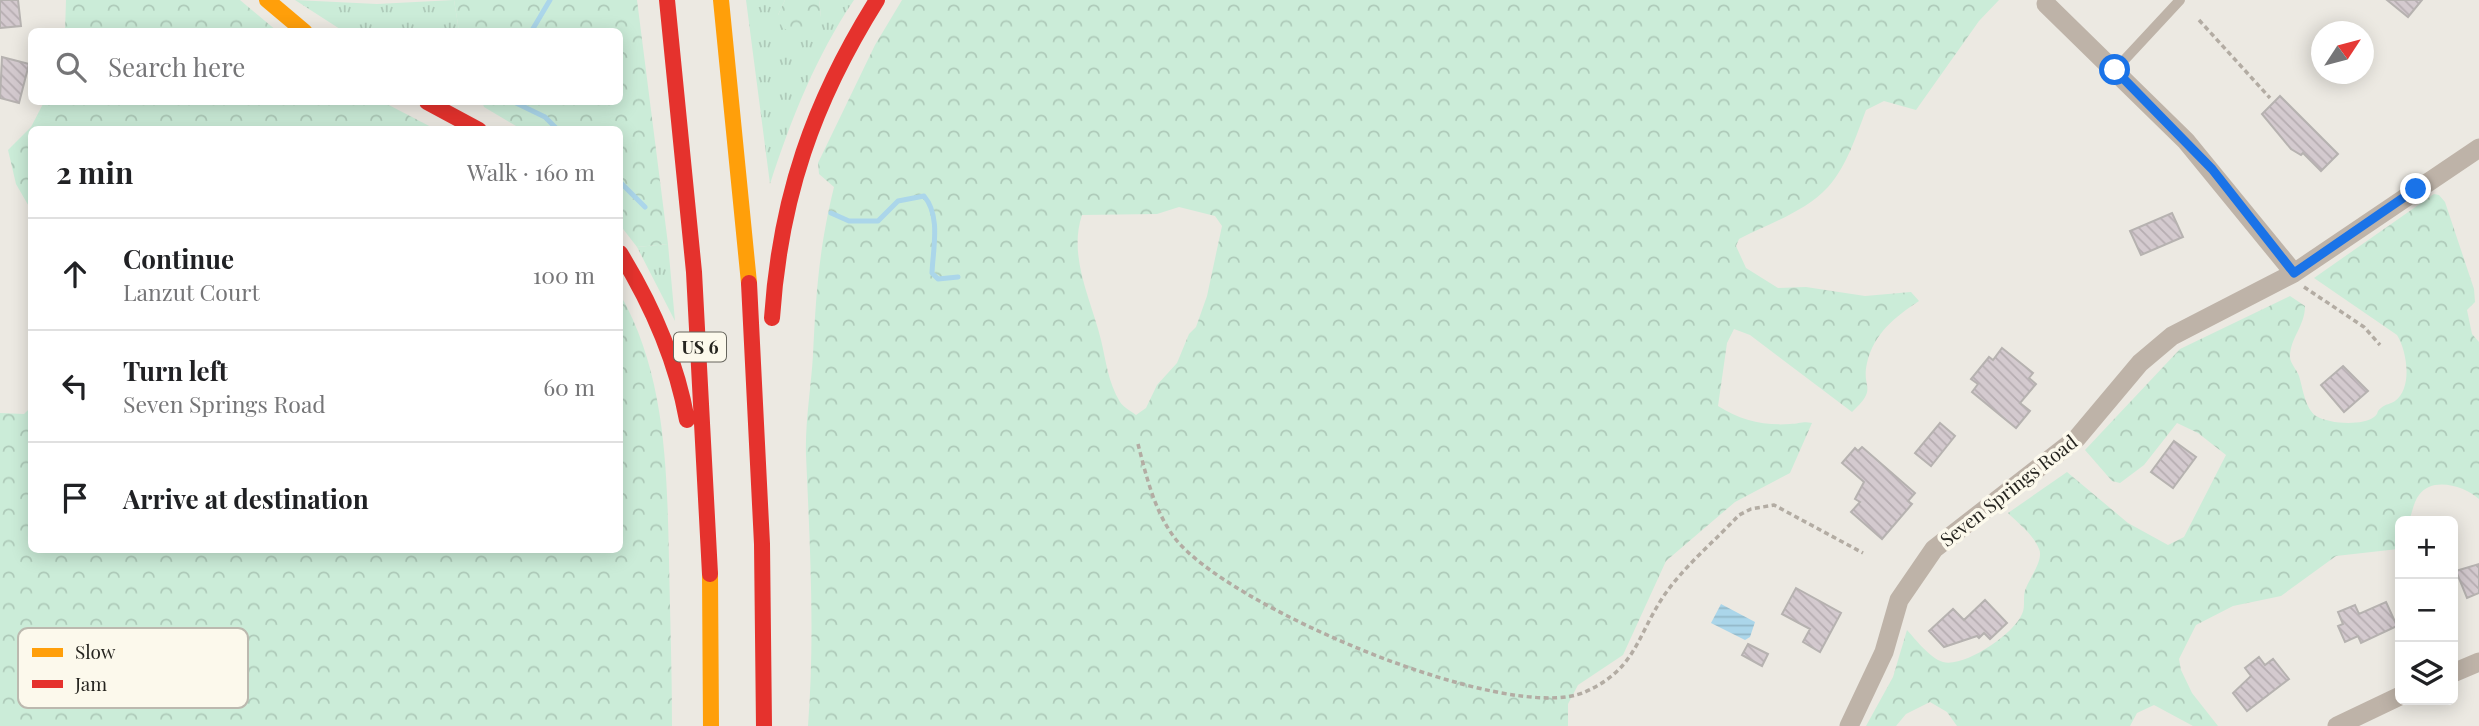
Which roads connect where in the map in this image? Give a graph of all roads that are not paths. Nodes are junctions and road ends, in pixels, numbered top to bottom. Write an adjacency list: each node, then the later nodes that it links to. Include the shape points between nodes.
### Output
1 (267, 0): 7 (highway)
2 (667, 0): 19 (highway, US 6, via 699,325)
3 (721, 0): 16 (highway, US 6, via 750,275)
4 (877, 0): 14 (highway, via 821,99 800,154 778,243)
5 (2180, 0): 8 (lane)
6 (2044, 2): 8 (street)
7 (300, 28)
8 (2115, 70): 13 (street, via 2212,169)
9 (433, 105): 10 (highway)
10 (472, 126)
11 (2479, 148): 13 (street, Seven Springs Road)
12 (623, 258): 19 (highway, via 652,307 682,393)
13 (2291, 275): 23 (street, Seven Springs Road, via 2172,336 2140,363 2066,448 1934,548 1908,582 1884,653)
14 (771, 333)
15 (773, 415): 16 (highway)
16 (764, 531): 22 (highway, US 6)
17 (2479, 662): 18 (street)
18 (2458, 671)
19 (711, 696): 21 (highway, US 6)
20 (2395, 698): 24 (street)
21 (711, 726)
22 (764, 726)
23 (1849, 726)
24 (2337, 726)

